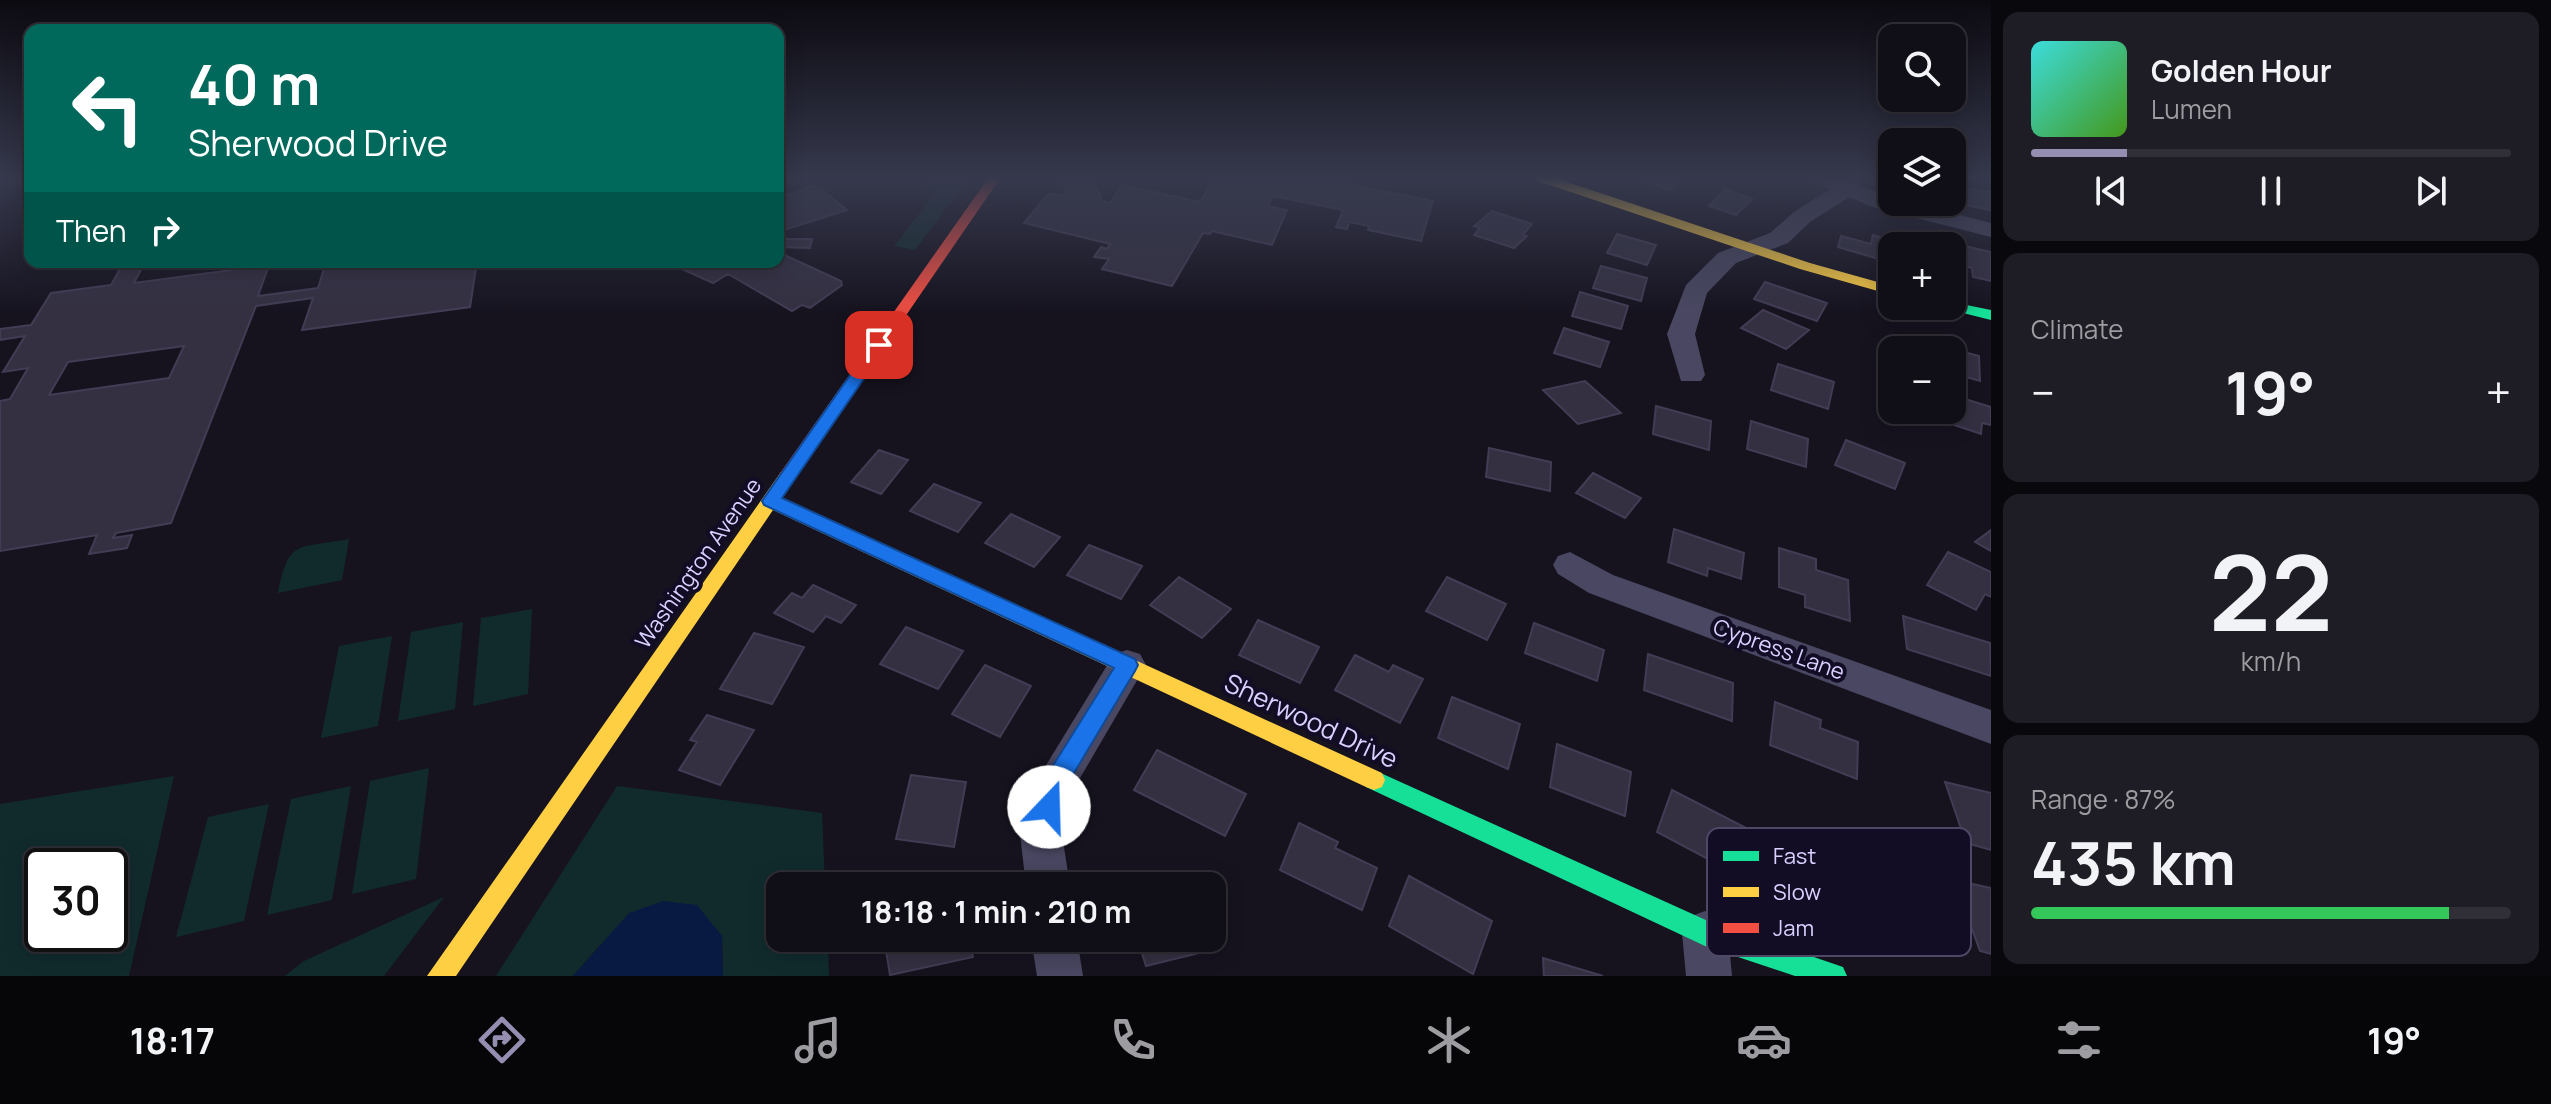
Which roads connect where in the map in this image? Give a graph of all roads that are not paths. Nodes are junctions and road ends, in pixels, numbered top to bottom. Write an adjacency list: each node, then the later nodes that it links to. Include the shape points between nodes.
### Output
1 (964, 223): 11 (main road, Washington Avenue)
2 (1677, 223): 6 (main road)
3 (1796, 223): 6 (street, via 1779,238)
4 (1959, 223): 5 (street)
5 (1991, 230)
6 (1753, 248): 7 (main road); 10 (street, via 1727,258 1695,291 1681,334)
7 (1878, 287)
8 (1966, 309): 9 (main road)
9 (1991, 315)
10 (1691, 375)
11 (771, 501): 13 (main road, Sherwood Drive); 19 (main road, Washington Avenue)
12 (1570, 565): 14 (street, Cypress Lane, via 1601,584)
13 (1127, 665): 15 (street, via 1057,780 1041,834); 17 (main road, Sherwood Drive)
14 (1991, 727)
15 (1046, 872)
16 (1056, 952): 20 (street)
17 (1707, 954)
18 (1719, 956): 21 (main road, Sherwood Drive)
19 (440, 976)
20 (1060, 976)
21 (1834, 976)

